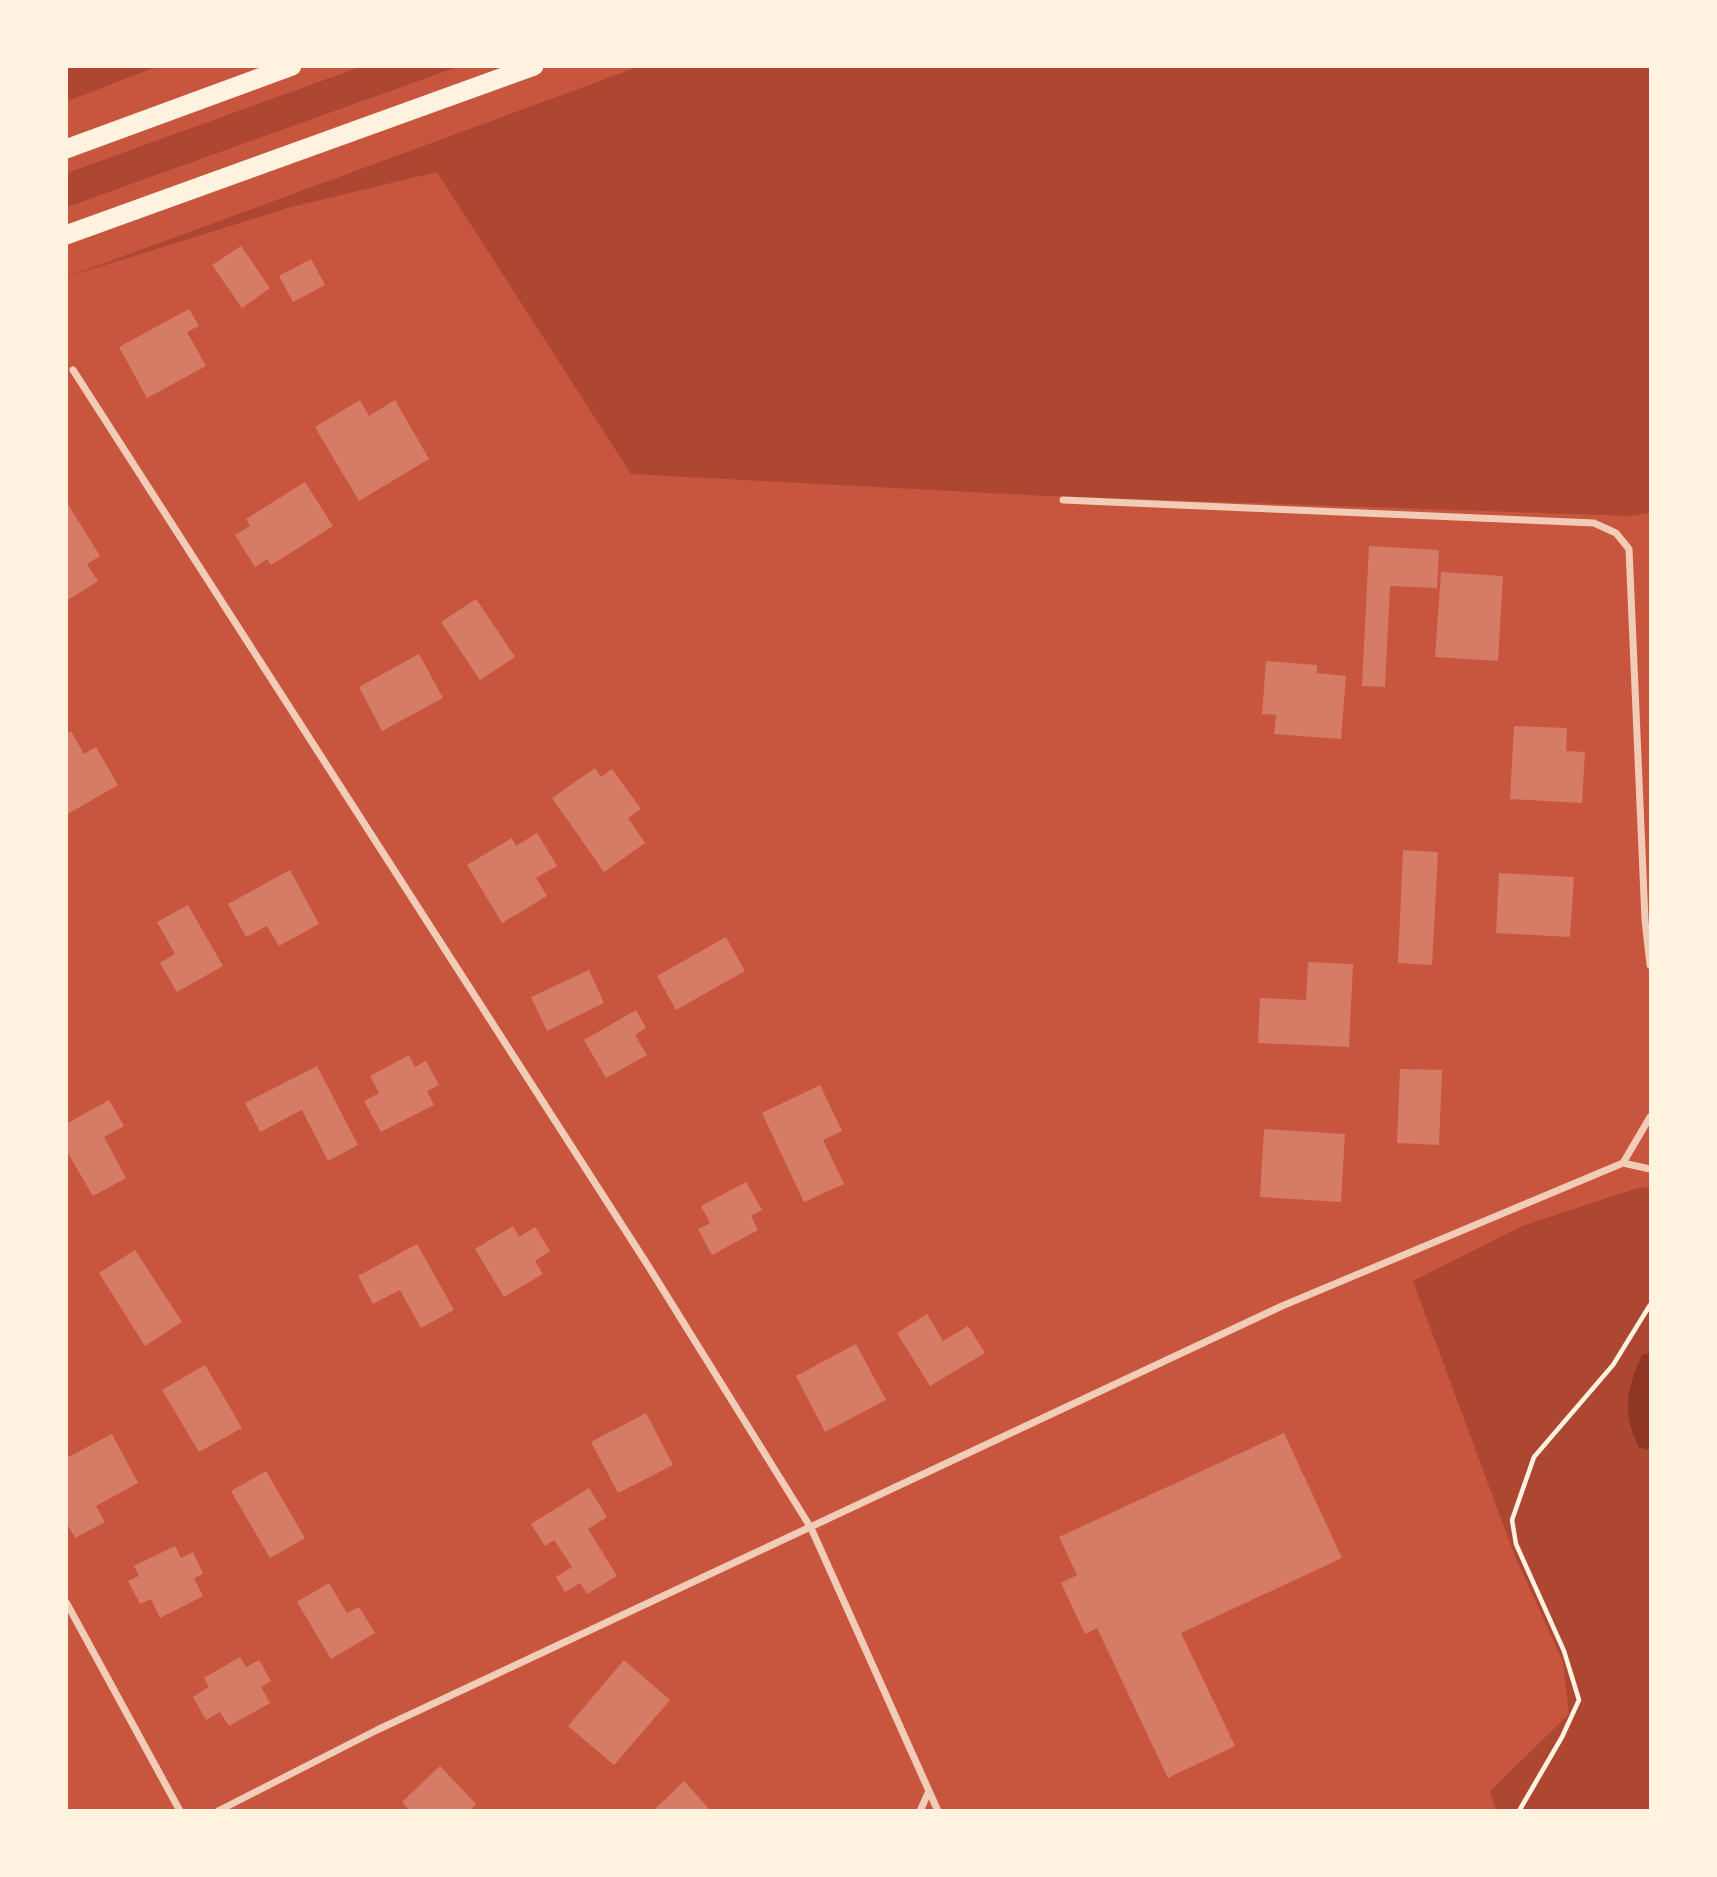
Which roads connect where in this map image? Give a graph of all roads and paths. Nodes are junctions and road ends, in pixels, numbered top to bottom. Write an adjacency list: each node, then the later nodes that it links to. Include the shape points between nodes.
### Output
1 (292, 66): 3 (highway)
2 (534, 66): 4 (highway)
3 (66, 149)
4 (66, 234)
5 (73, 370): 12 (street, via 647,1264)
6 (1063, 500): 7 (street, via 1594,523 1616,533 1629,549)
7 (1650, 965)
8 (1650, 1117): 9 (street)
9 (1623, 1163): 10 (street); 12 (street, via 1282,1306)
10 (1650, 1169)
11 (1650, 1305): 19 (path, via 1613,1365 1534,1457 1512,1520 1516,1544 1564,1651 1579,1700)
12 (811, 1528): 14 (street); 16 (street, via 377,1730)
13 (66, 1602): 15 (street)
14 (929, 1791): 17 (street); 18 (street)
15 (180, 1811)
16 (218, 1811)
17 (920, 1811)
18 (938, 1811)
19 (1519, 1811)

